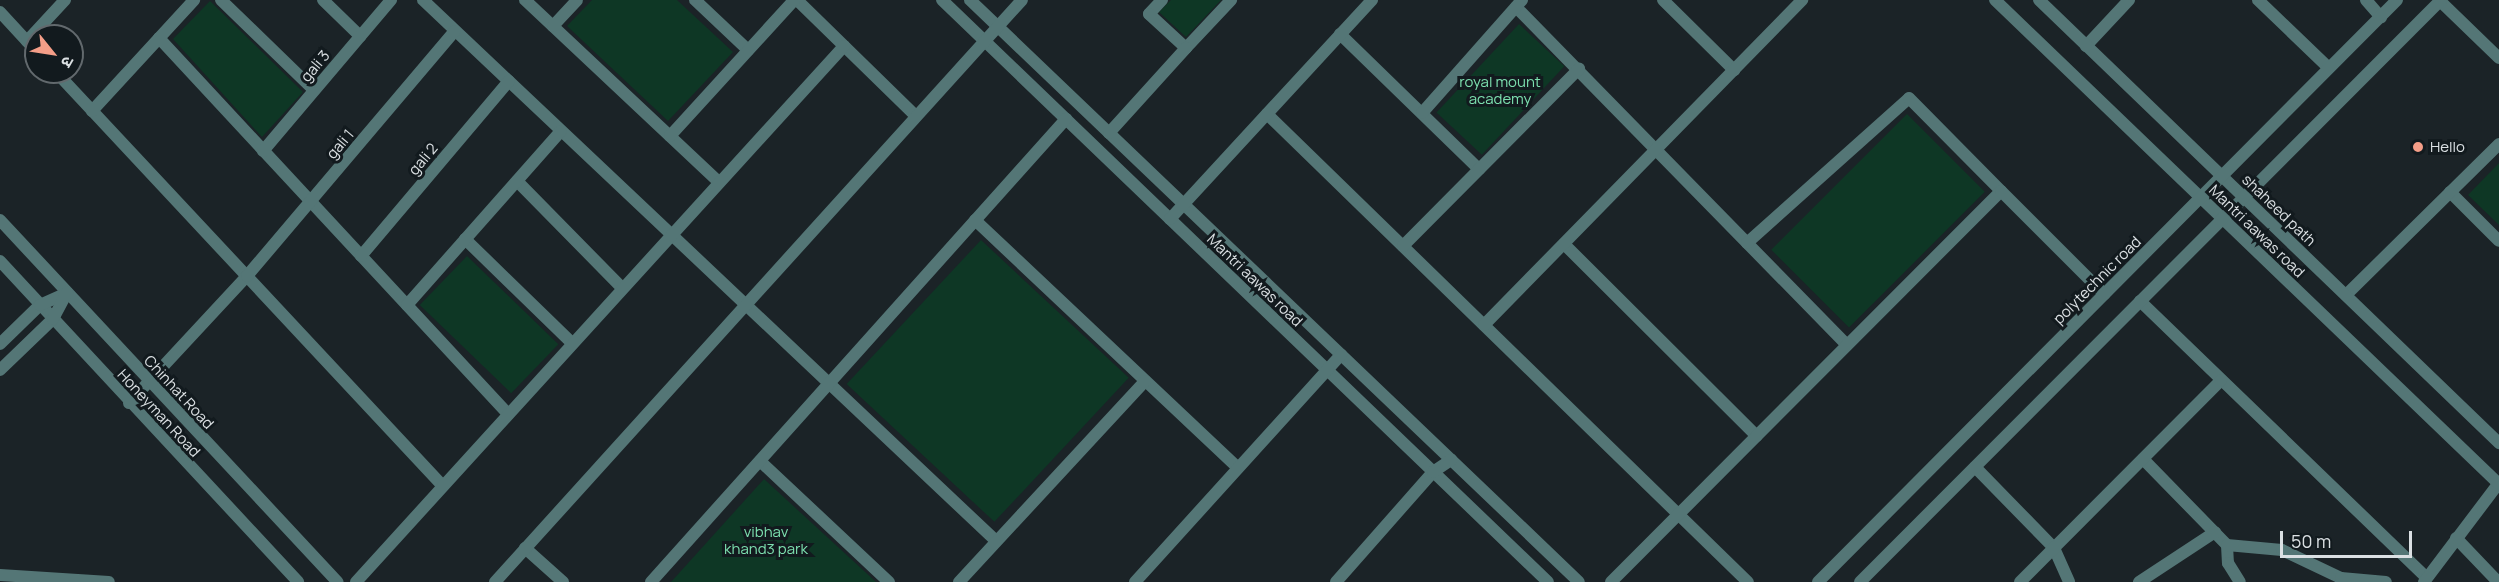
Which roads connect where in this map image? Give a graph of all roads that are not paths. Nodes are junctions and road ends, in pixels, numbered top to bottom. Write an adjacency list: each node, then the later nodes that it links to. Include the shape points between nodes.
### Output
1 (65, 0): 29 (street)
2 (194, 0): 36 (street)
3 (221, 0): 48 (street)
4 (324, 0): 34 (street)
5 (391, 0): 34 (street, gali 3)
6 (423, 0): 32 (street)
7 (525, 0): 30 (street)
8 (577, 0): 30 (street)
9 (694, 0): 41 (street)
10 (796, 0): 38 (street); 41 (street)
11 (942, 0): 37 (street, Mantri aawas road)
12 (970, 0): 31 (street)
13 (1022, 0): 31 (street)
14 (1162, 0): 40 (street, via 1149,14)
15 (1231, 0): 40 (street)
16 (1372, 0): 33 (street)
17 (1663, 0): 45 (street)
18 (1802, 0): 45 (street)
19 (1995, 0): 66 (street, Mantri aawas road)
20 (2039, 0): 39 (street, shaheed path)
21 (2129, 0): 39 (street)
22 (2258, 0): 43 (street)
23 (2366, 0): 28 (street)
24 (2397, 0): 28 (street, polytechnic road)
25 (2440, 0): 42 (street); 67 (street)
26 (1519, 3): 44 (street); 50 (street)
27 (0, 12): 35 (street)
28 (2381, 17): 43 (street, polytechnic road)
29 (43, 24)
30 (553, 26): 56 (street)
31 (998, 26): 37 (street); 55 (street)
32 (455, 31): 46 (street); 68 (street, gali 1)
33 (1340, 34): 50 (street); 51 (street)
34 (360, 36): 48 (street, gali 3)
35 (24, 38)
36 (159, 39): 49 (street); 59 (street)
37 (985, 41): 52 (street); 53 (street, Mantri aawas road)
38 (844, 46): 52 (street); 63 (street)
39 (2086, 46): 61 (street, shaheed path)
40 (1186, 48): 55 (street)
41 (748, 50): 56 (street)
42 (2499, 58)
43 (2329, 68): 61 (street, polytechnic road)
44 (1579, 69): 58 (street); 60 (street)
45 (1734, 70): 58 (street)
46 (509, 81): 54 (street); 80 (street, gali 2)
47 (67, 84): 49 (street)
48 (314, 90): 59 (street, gali 3)
49 (92, 111): 82 (street)
50 (1422, 113): 60 (street)
51 (1267, 114): 69 (street); 79 (street)
52 (916, 116): 90 (street)
53 (1066, 119): 70 (street, Mantri aawas road); 73 (street)
54 (561, 131): 62 (street); 74 (street)
55 (1109, 133): 69 (street)
56 (670, 136): 63 (street)
57 (2499, 144): 65 (street)
58 (1656, 149): 77 (street); 78 (street)
59 (263, 151): 68 (street)
60 (1479, 170): 79 (street)
61 (2222, 176): 66 (street, polytechnic road); 67 (street, shaheed path)
62 (517, 181): 75 (street); 83 (street)
63 (719, 182): 74 (street)
64 (2001, 191): 77 (street, via 1909,98); 85 (street); 95 (street)
65 (2450, 192): 76 (street); 86 (street)
66 (2200, 197): 71 (street, Mantri aawas road); 85 (street, polytechnic road)
67 (2244, 197): 71 (street); 86 (street, shaheed path)
68 (310, 201): 80 (street); 82 (street, gali 1)
69 (1184, 204): 70 (street); 96 (street)
70 (1170, 219): 98 (street, Mantri aawas road)
71 (2223, 219): 87 (street); 113 (street, Mantri aawas road)
72 (0, 220): 84 (street, Chinhat Road)
73 (975, 220): 100 (street); 101 (street)
74 (671, 235): 83 (street); 90 (street)
75 (465, 239): 89 (street); 93 (street)
76 (2499, 241)
77 (1748, 243): 95 (street)
78 (1564, 244): 92 (street); 105 (street)
79 (1403, 246): 92 (street)
80 (361, 256): 89 (street)
81 (0, 261): 88 (street, Honeyman Road)
82 (247, 276): 102 (street, gali 1); 114 (street)
83 (622, 288): 93 (street)
84 (67, 293): 88 (street); 91 (street); 102 (street, Chinhat Road)
85 (2104, 294): 139 (street, polytechnic road)
86 (2346, 295): 106 (street, shaheed path)
87 (2140, 302): 99 (street); 110 (street)
88 (40, 305): 91 (street, Honeyman Road); 94 (street)
89 (407, 305): 104 (street)
90 (746, 305): 101 (street); 120 (street)
91 (53, 319): 97 (street); 103 (street, Honeyman Road)
92 (1484, 325): 115 (street)
93 (572, 343): 104 (street)
94 (0, 344)
95 (1847, 345): 105 (street)
96 (1341, 355): 98 (street); 109 (street)
97 (0, 370)
98 (1327, 370): 111 (street); 112 (street, Mantri aawas road)
99 (2221, 380): 107 (street); 123 (street)
100 (1145, 381): 111 (street); 118 (street)
101 (829, 383): 108 (street); 118 (street)
102 (150, 384): 103 (street, gali 1); 126 (street, Chinhat Road)
103 (129, 403): 125 (street, Honeyman Road)
104 (508, 414): 114 (street)
105 (1756, 436): 115 (street)
106 (2499, 443)
107 (2143, 459): 116 (street); 121 (street)
108 (760, 460): 130 (street); 131 (street)
109 (1451, 460): 112 (street); 136 (street)
110 (1975, 467): 121 (street); 140 (street)
111 (1238, 468): 133 (street)
112 (1433, 472): 134 (street); 135 (street, Mantri aawas road)
113 (2499, 484): 117 (street)
114 (442, 485): 127 (street)
115 (1679, 514): 137 (street); 138 (street)
116 (2215, 532): 119 (street); 143 (street)
117 (2456, 538): 123 (street); 146 (street)
118 (996, 541): 132 (street)
119 (2227, 545): 144 (street, via 2228,563); 145 (street, via 2282,550 2341,578)
120 (525, 548): 128 (street); 129 (street)
121 (2054, 548): 141 (street); 142 (street)
122 (0, 575): 124 (street)
123 (2425, 580)
124 (108, 582)
125 (298, 582)
126 (338, 582)
127 (356, 582)
128 (495, 582)
129 (563, 582)
130 (651, 582)
131 (889, 582)
132 (958, 582)
133 (1135, 582)
134 (1336, 582)
135 (1548, 582)
136 (1579, 582)
137 (1611, 582)
138 (1748, 582)
139 (1818, 582)
140 (1860, 582)
141 (2020, 582)
142 (2068, 582)
143 (2139, 582)
144 (2240, 582)
145 (2386, 582)
146 (2498, 582)

